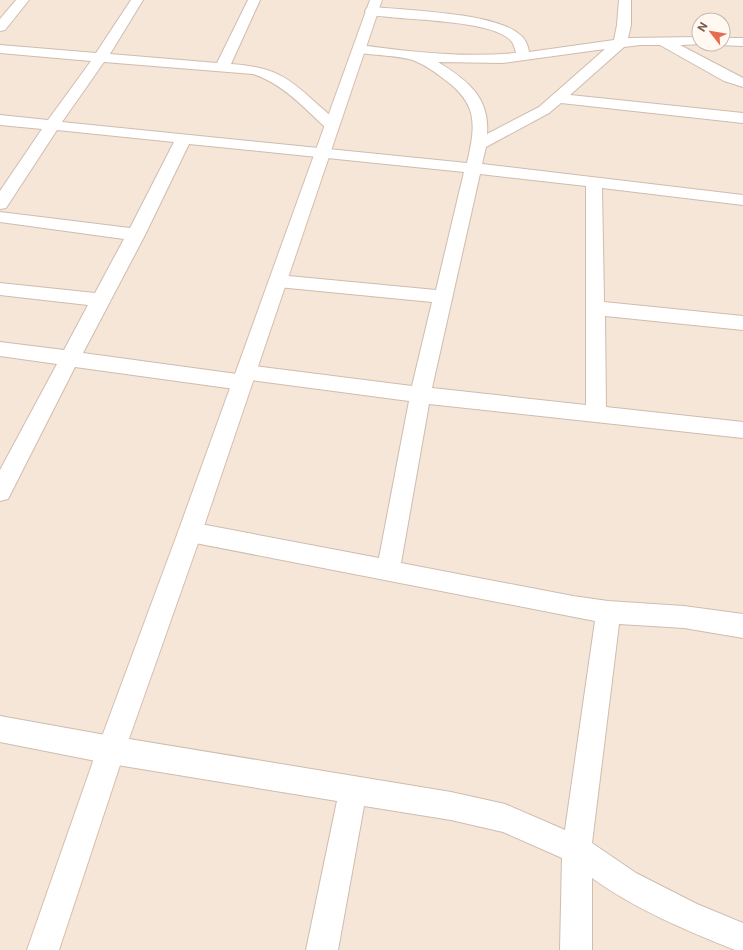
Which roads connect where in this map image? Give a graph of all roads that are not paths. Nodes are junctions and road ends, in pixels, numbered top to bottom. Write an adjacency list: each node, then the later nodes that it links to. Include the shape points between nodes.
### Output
1 (23, 0): 6 (street)
2 (137, 0): 16 (street)
3 (254, 0): 17 (street)
4 (626, 1): 8 (street)
5 (374, 6): 13 (street); 15 (street, via 490,25 513,34 522,46)
6 (0, 27)
7 (659, 40): 8 (street); 9 (street); 18 (street, via 728,78)
8 (620, 42): 15 (street); 19 (street)
9 (691, 42)
10 (731, 42): 11 (street)
11 (743, 42)
12 (0, 49): 16 (street)
13 (360, 49): 14 (street); 23 (street)
14 (419, 57): 15 (street, via 463,60); 25 (street, via 437,67 473,98 479,110)
15 (523, 57)
16 (100, 58): 17 (street); 22 (street)
17 (222, 67): 23 (street, via 255,70 273,76 291,88)
18 (743, 83)
19 (559, 98): 20 (street); 25 (street, via 544,110)
20 (743, 118)
21 (0, 120): 22 (street)
22 (53, 124): 24 (street); 30 (street)
23 (331, 124): 26 (street)
24 (184, 138): 26 (street); 32 (street)
25 (479, 145): 27 (street)
26 (322, 152): 27 (street); 33 (street)
27 (472, 168): 28 (street); 35 (street)
28 (594, 183): 29 (street); 37 (street)
29 (743, 200)
30 (0, 204)
31 (0, 217): 32 (street)
32 (136, 235): 36 (street)
33 (278, 281): 35 (street); 41 (street)
34 (0, 289): 36 (street)
35 (443, 297): 42 (street)
36 (99, 300): 40 (street)
37 (595, 308): 38 (street); 43 (street)
38 (743, 323)
39 (0, 349): 40 (street)
40 (68, 358): 41 (street); 45 (street)
41 (244, 377): 42 (street); 47 (street)
42 (420, 395): 43 (street); 48 (street)
43 (596, 414): 44 (street)
44 (743, 430)
45 (6, 468): 46 (street)
46 (0, 492)
47 (190, 532): 48 (street); 52 (street)
48 (388, 571): 49 (street)
49 (608, 612): 50 (street, via 684,617); 54 (street)
50 (743, 626)
51 (0, 729): 52 (street)
52 (111, 750): 53 (street); 56 (street)
53 (353, 790): 54 (street, via 451,806 505,818); 57 (street)
54 (577, 850): 55 (street, via 625,884 688,916); 58 (street)
55 (743, 938)
56 (43, 950)
57 (322, 950)
58 (576, 950)

